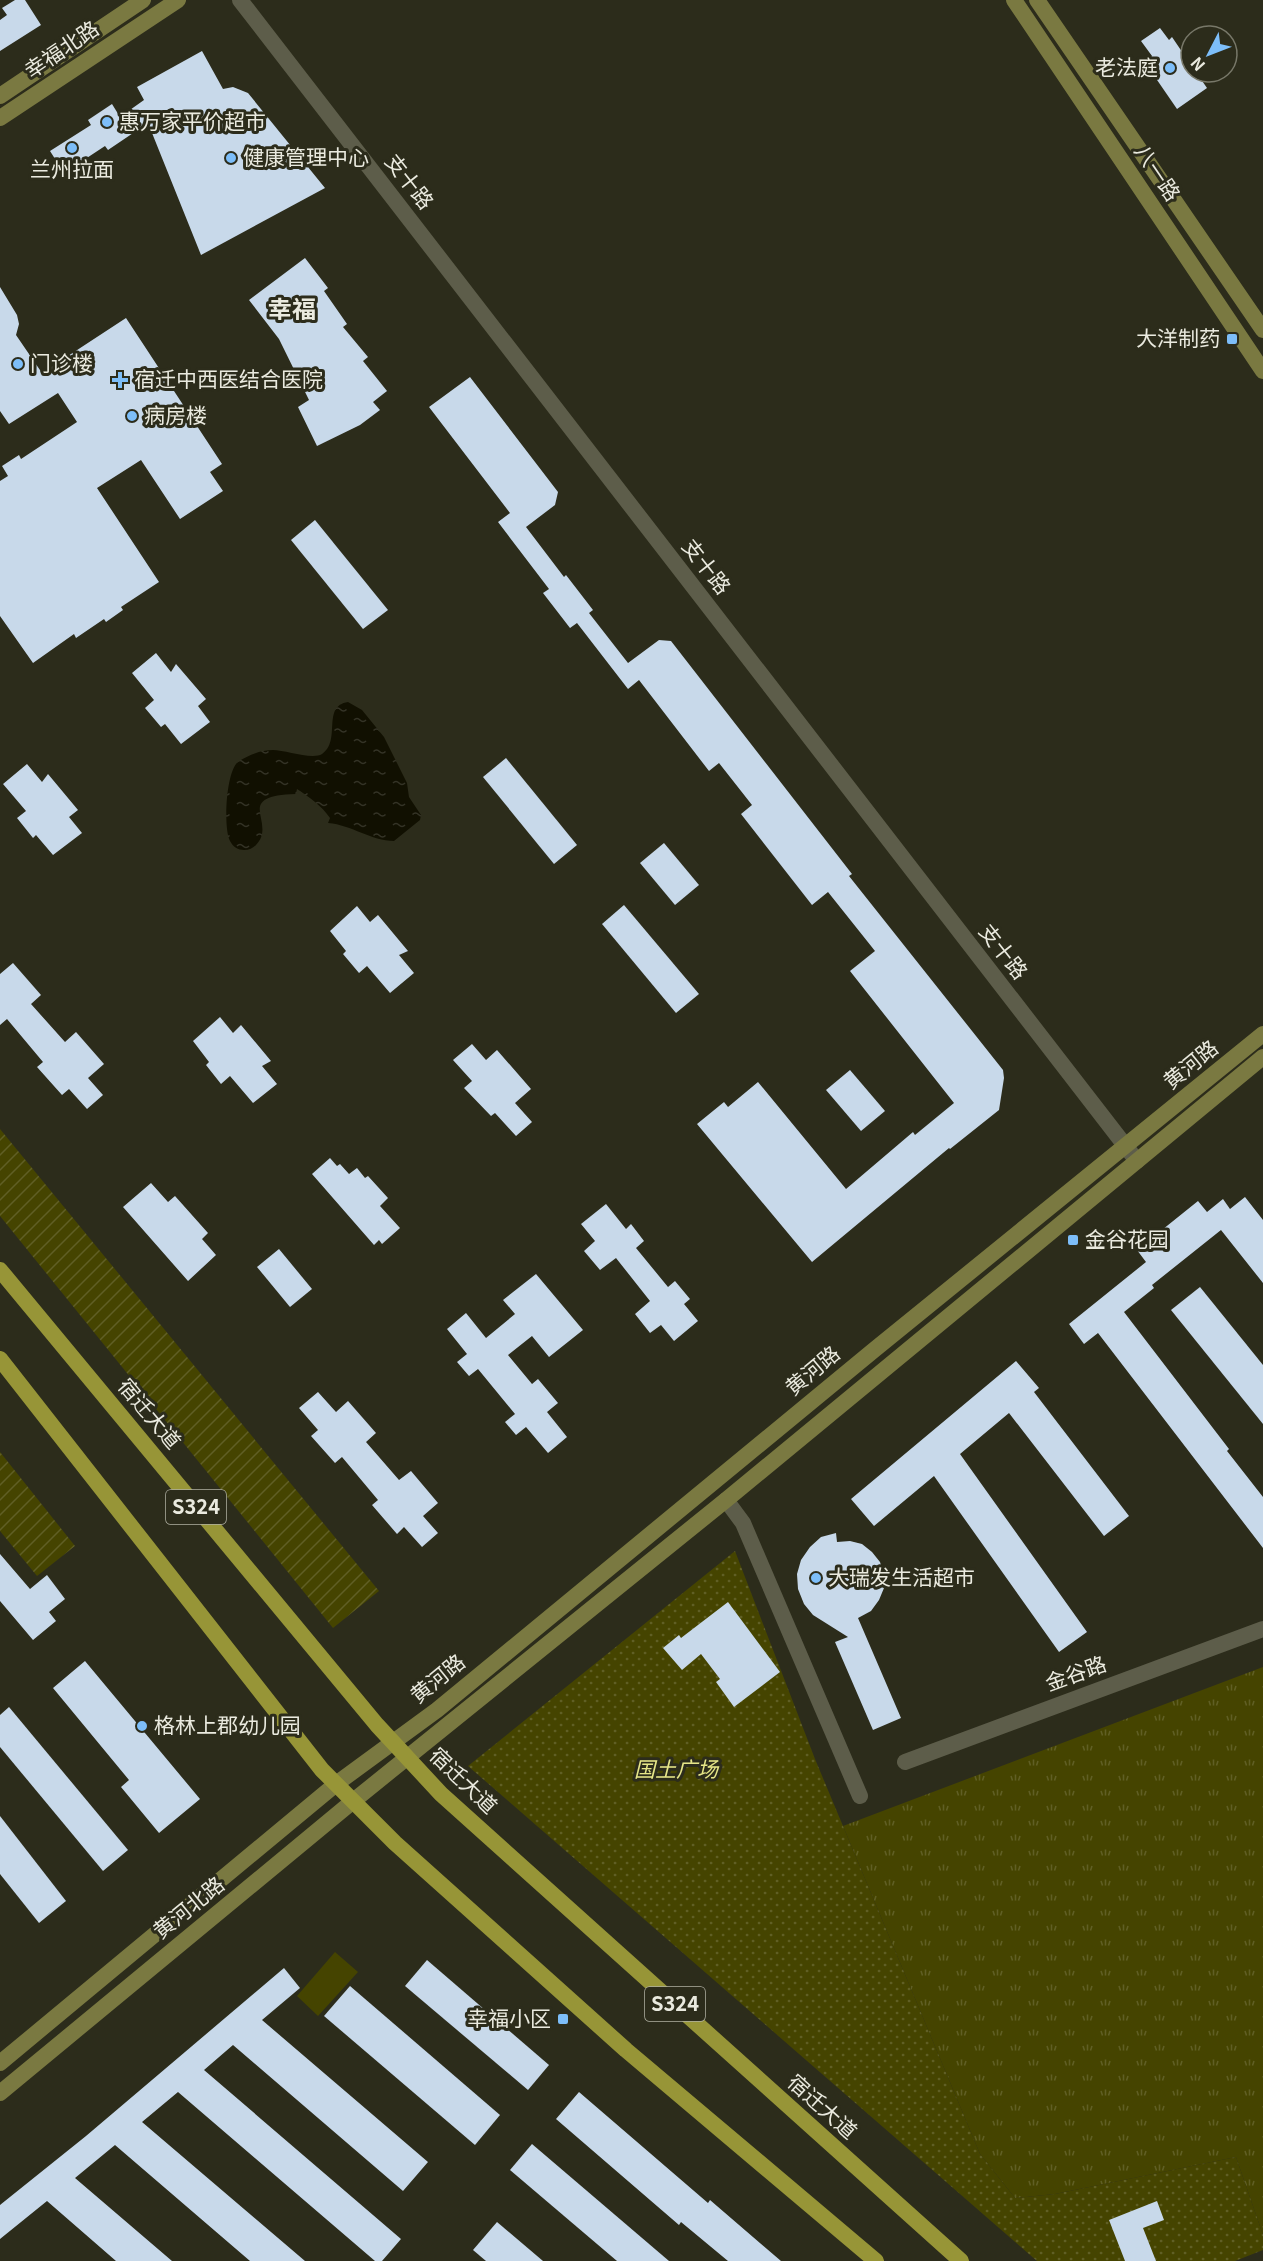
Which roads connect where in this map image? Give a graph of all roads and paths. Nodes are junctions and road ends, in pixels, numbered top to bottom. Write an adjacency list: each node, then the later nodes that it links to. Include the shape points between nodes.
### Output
1 (143, 0): 6 (main road, 幸福北路)
2 (178, 0): 7 (main road, 幸福北路)
3 (240, 0): 12 (street, 支十路)
4 (1014, 0): 9 (main road, 八一路)
5 (1037, 0): 8 (main road, 八一路)
6 (0, 96)
7 (0, 118)
8 (1263, 330)
9 (1263, 371)
10 (1263, 1034): 12 (main road, 黄河路)
11 (1263, 1057): 13 (main road, 黄河路)
12 (1125, 1147): 13 (street, 支十路); 18 (main road, 黄河路)
13 (1137, 1161): 16 (main road, 黄河路)
14 (0, 1270): 18 (main road, 宿迁大道 / S324)
15 (0, 1359): 21 (main road, S324)
16 (726, 1500): 19 (main road, 黄河路); 22 (street, via 743,1523)
17 (1263, 1629): 20 (street, 金谷路)
18 (393, 1743): 19 (main road, 宿迁大道 / S324); 21 (main road, 黄河北路)
19 (407, 1759): 23 (main road, 黄河北路); 27 (main road, 宿迁大道 / S324, via 451,1803)
20 (905, 1762)
21 (336, 1784): 23 (main road, S324); 24 (main road, 黄河北路)
22 (860, 1796)
23 (352, 1802): 25 (main road, 黄河北路); 26 (main road, S324, via 626,2050)
24 (0, 2063)
25 (0, 2092)
26 (876, 2261)
27 (961, 2261)

